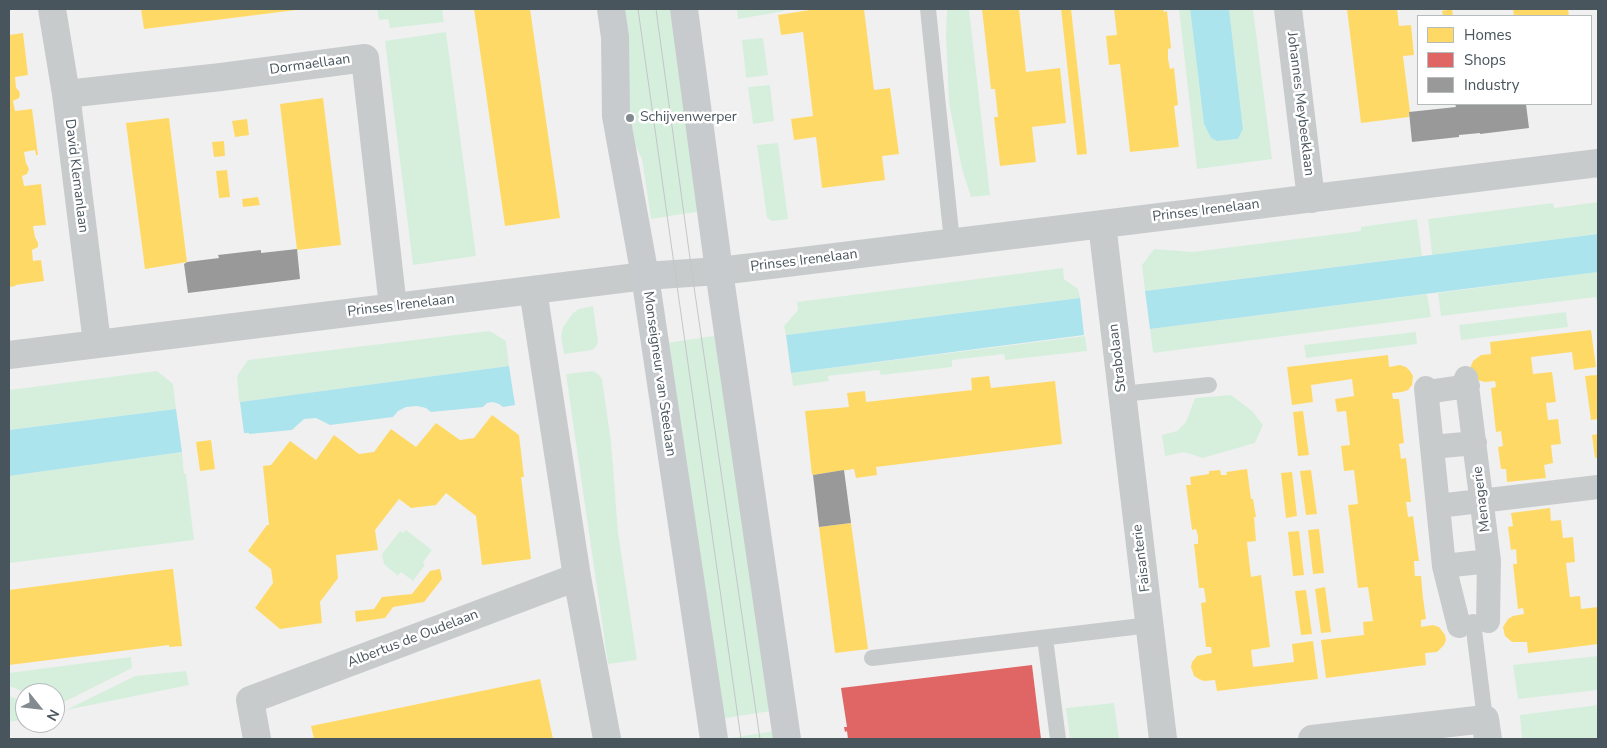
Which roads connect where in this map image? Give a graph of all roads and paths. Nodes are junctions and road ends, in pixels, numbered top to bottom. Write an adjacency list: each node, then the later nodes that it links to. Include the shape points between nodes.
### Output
1 (52, 9): 6 (street, David Klemanlaan)
2 (611, 9): 12 (main road, Monseigneur van Steelaan, via 616,37 616,116)
3 (684, 9): 11 (main road)
4 (928, 9): 10 (lane)
5 (1288, 9): 8 (street, Johannes Meybeeklaan)
6 (66, 94): 14 (street, Dormaellaan, via 221,78 365,58); 15 (street, David Klemanlaan)
7 (1598, 163): 8 (street, Prinses Irenelaan)
8 (1311, 198): 9 (street, Prinses Irenelaan)
9 (1102, 224): 10 (street, Prinses Irenelaan); 18 (street, Strabolaan)
10 (952, 242): 11 (street, Prinses Irenelaan)
11 (719, 271): 12 (street, Prinses Irenelaan); 36 (main road)
12 (645, 276): 13 (street, Prinses Irenelaan); 35 (main road, Monseigneur van Steelaan)
13 (533, 290): 14 (street, Prinses Irenelaan); 27 (street)
14 (393, 307): 15 (street, Prinses Irenelaan)
15 (97, 343): 16 (street, Prinses Irenelaan)
16 (9, 355)
17 (1209, 385): 18 (lane)
18 (1122, 394): 22 (street, Strabolaan)
19 (1475, 443): 20 (street); 20 (street, Menagerie, via 1467,382 1432,387); 23 (street, Menagerie)
20 (1432, 447): 24 (street, Menagerie)
21 (1598, 487): 23 (street)
22 (1134, 492): 29 (street, Faisanterie)
23 (1482, 501): 24 (street); 25 (street, Menagerie)
24 (1438, 506): 26 (street, Menagerie)
25 (1489, 561): 26 (street); 28 (street, Menagerie)
26 (1444, 566): 28 (street, Menagerie)
27 (577, 577): 33 (street, Albertus de Oudelaan, via 250,700); 34 (street)
28 (1473, 623): 32 (lane, Menagerie)
29 (1150, 625): 30 (lane); 38 (street)
30 (1045, 638): 31 (lane); 37 (lane)
31 (872, 658)
32 (1486, 729): 39 (street)
33 (257, 739)
34 (607, 739)
35 (714, 739)
36 (787, 739)
37 (1058, 739)
38 (1163, 739)
39 (1312, 739)

